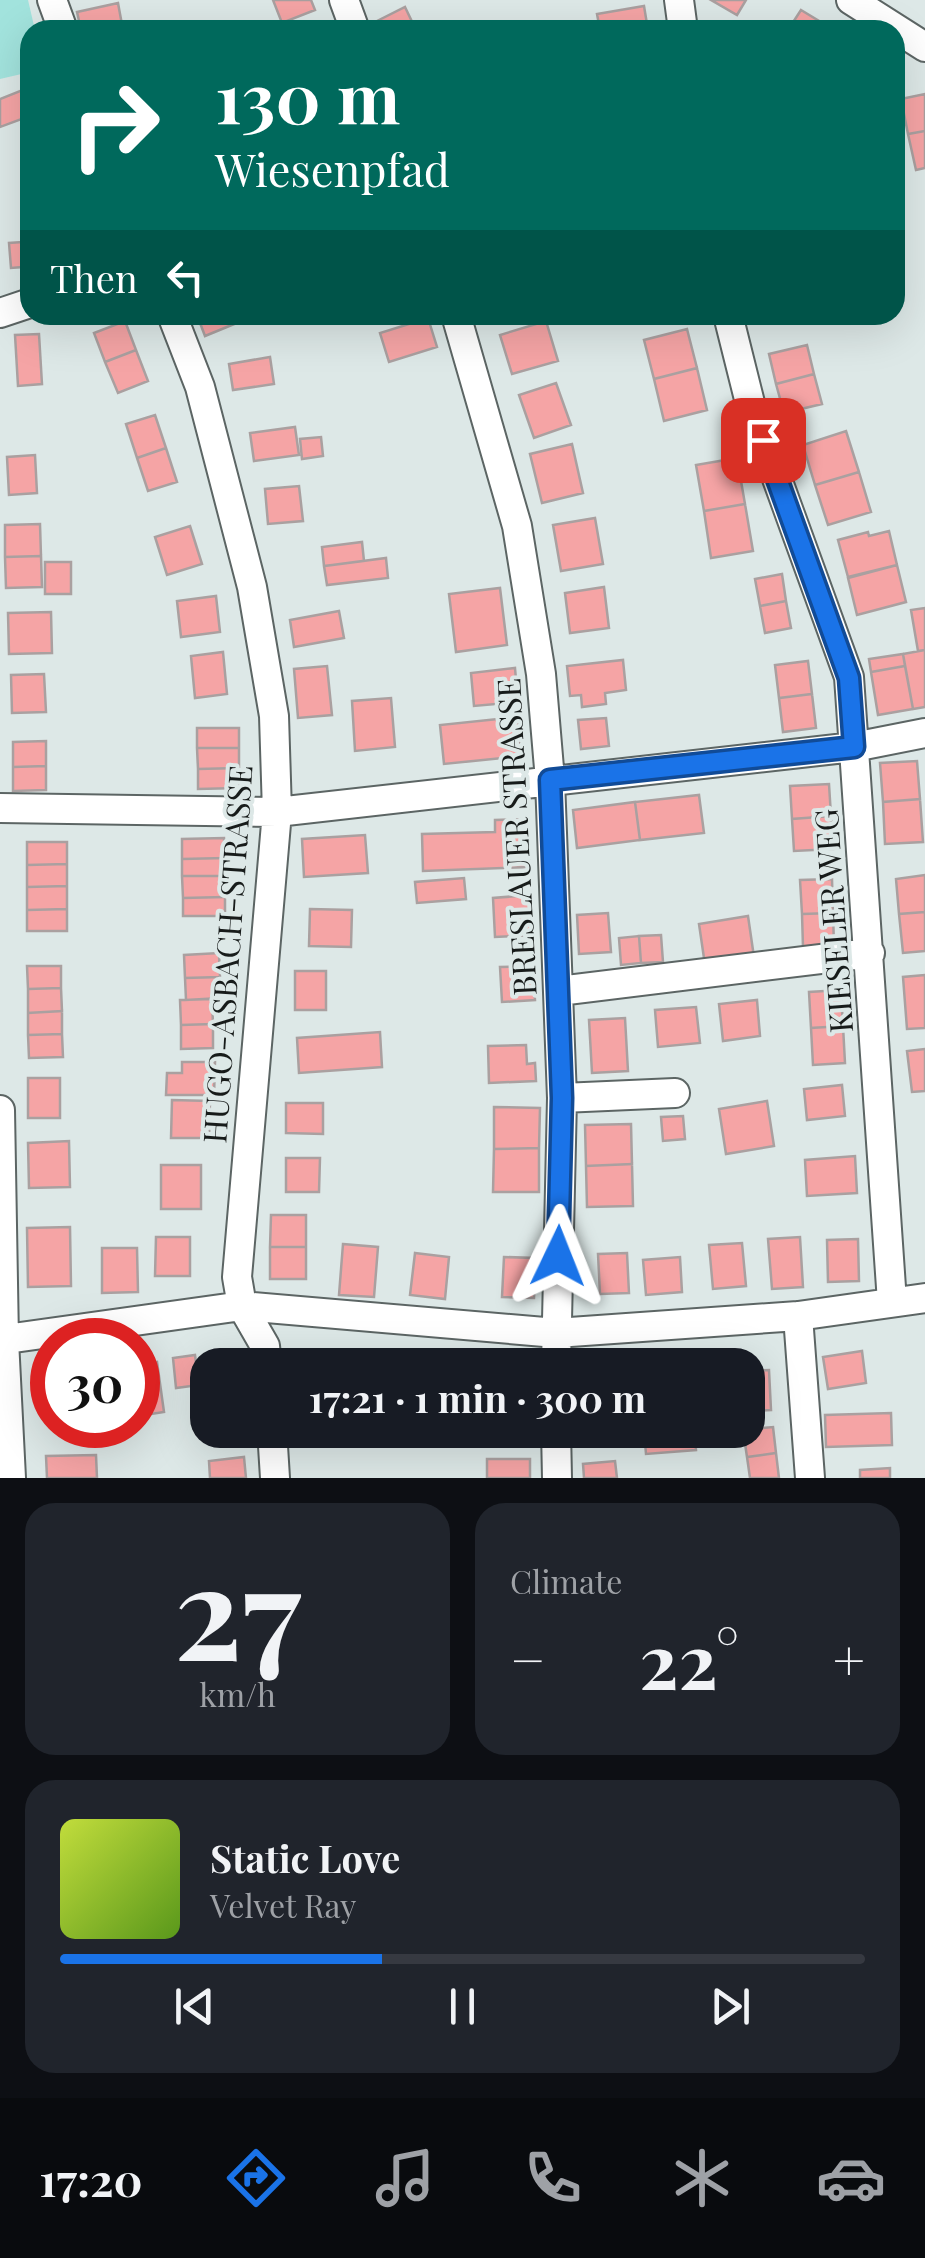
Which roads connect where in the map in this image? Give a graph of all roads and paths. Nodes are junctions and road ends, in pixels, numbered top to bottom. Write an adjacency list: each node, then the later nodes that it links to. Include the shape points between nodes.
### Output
1 (851, 0): 2 (street)
2 (882, 20)
3 (176, 325): 10 (street, HUGO-ASBACH-STRASSE, via 200,386 252,587 274,716)
4 (459, 325): 8 (street, BRESLAUER STRASSE, via 517,526 542,674)
5 (730, 325): 7 (street, KIESELER WEG, via 751,407 849,678)
6 (925, 734): 7 (street)
7 (854, 747): 8 (street); 11 (street, KIESELER WEG)
8 (550, 780): 10 (street); 12 (street, BRESLAUER STRASSE)
9 (0, 808): 10 (street)
10 (277, 812): 18 (street, HUGO-ASBACH-STRASSE, via 237,1278)
11 (870, 952): 12 (street); 17 (street, KIESELER WEG)
12 (559, 991): 14 (street, BRESLAUER STRASSE)
13 (675, 1094): 14 (street)
14 (562, 1098): 20 (street, BRESLAUER STRASSE)
15 (0, 1110): 21 (street)
16 (925, 1298): 17 (street)
17 (892, 1302): 19 (street)
18 (242, 1306): 20 (street); 21 (street); 22 (street, HUGO-ASBACH-STRASSE)
19 (798, 1316): 20 (street); 29 (street)
20 (556, 1332): 23 (street, BRESLAUER STRASSE)
21 (2, 1340): 26 (street)
22 (266, 1348)
23 (556, 1348)
24 (273, 1448): 27 (street)
25 (556, 1448): 28 (street)
26 (11, 1478)
27 (275, 1478)
28 (557, 1478)
29 (810, 1478)

